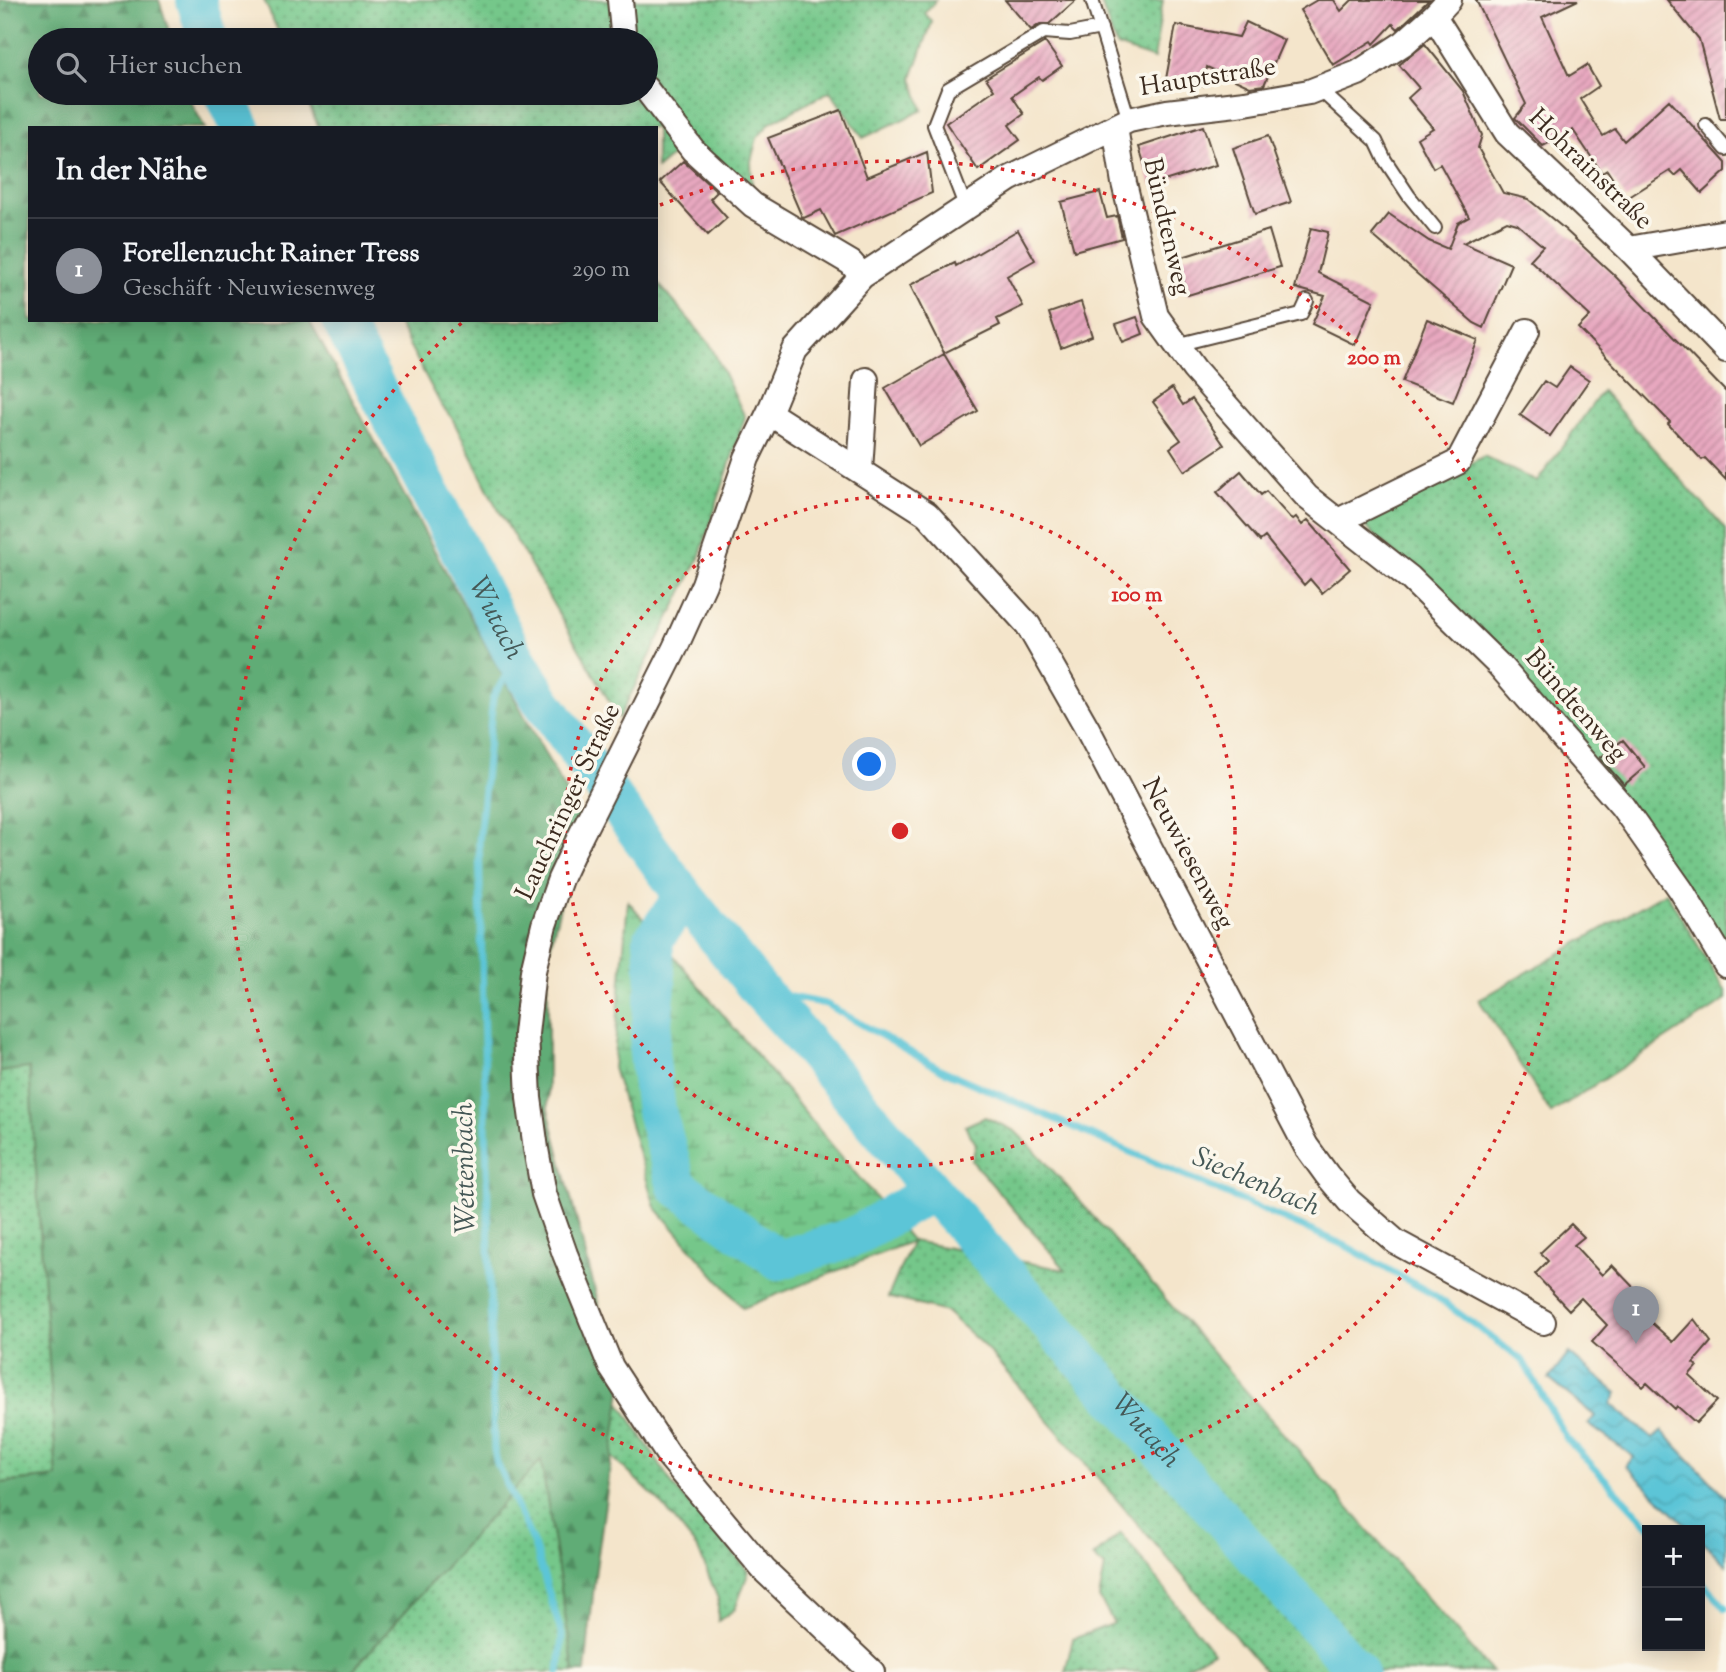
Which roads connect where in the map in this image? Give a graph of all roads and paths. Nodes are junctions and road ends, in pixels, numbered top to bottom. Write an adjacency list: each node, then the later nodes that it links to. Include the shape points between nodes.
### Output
1 (620, 0): 4 (street)
2 (1092, 0): 5 (lane)
3 (1442, 8): 6 (street, Hauptstraße, via 1404,43 1358,73); 14 (street, Hohrainstraße, via 1507,134)
4 (623, 28)
5 (1101, 28): 8 (lane); 11 (lane, via 1070,34 1044,32 948,89 934,125)
6 (1318, 88): 8 (street, Hauptstraße, via 1245,103 1167,111); 12 (lane, via 1376,141 1409,196)
7 (658, 105): 15 (street, via 693,150 753,205 851,263)
8 (1122, 124): 11 (street, Hauptstraße, via 1009,179); 18 (street, Bündtenweg, via 1124,183 1156,316)
9 (1706, 125): 10 (lane)
10 (1726, 149)
11 (966, 208): 15 (street, Hauptstraße)
12 (1435, 228)
13 (1726, 232): 14 (street)
14 (1629, 249): 19 (street, Hohrainstraße)
15 (862, 276): 21 (street, Hauptstraße, via 795,350)
16 (1307, 301): 18 (lane, via 1301,314)
17 (1527, 331): 23 (street, via 1458,462)
18 (1176, 345): 23 (street, Bündtenweg, via 1307,497)
19 (1726, 350)
20 (866, 380): 22 (street)
21 (769, 413): 22 (street, Neuwiesenweg); 26 (street, Lauchringer Straße, via 747,458 704,584 560,880 544,925 526,1034 529,1098 544,1194 611,1367 669,1457 764,1570)
22 (860, 470): 25 (street, Neuwiesenweg, via 927,514 1028,625 1088,730 1306,1146 1327,1175 1396,1242)
23 (1338, 521): 24 (street, Bündtenweg, via 1410,578 1526,695 1622,806)
24 (1726, 965)
25 (1543, 1322)
26 (872, 1672)

